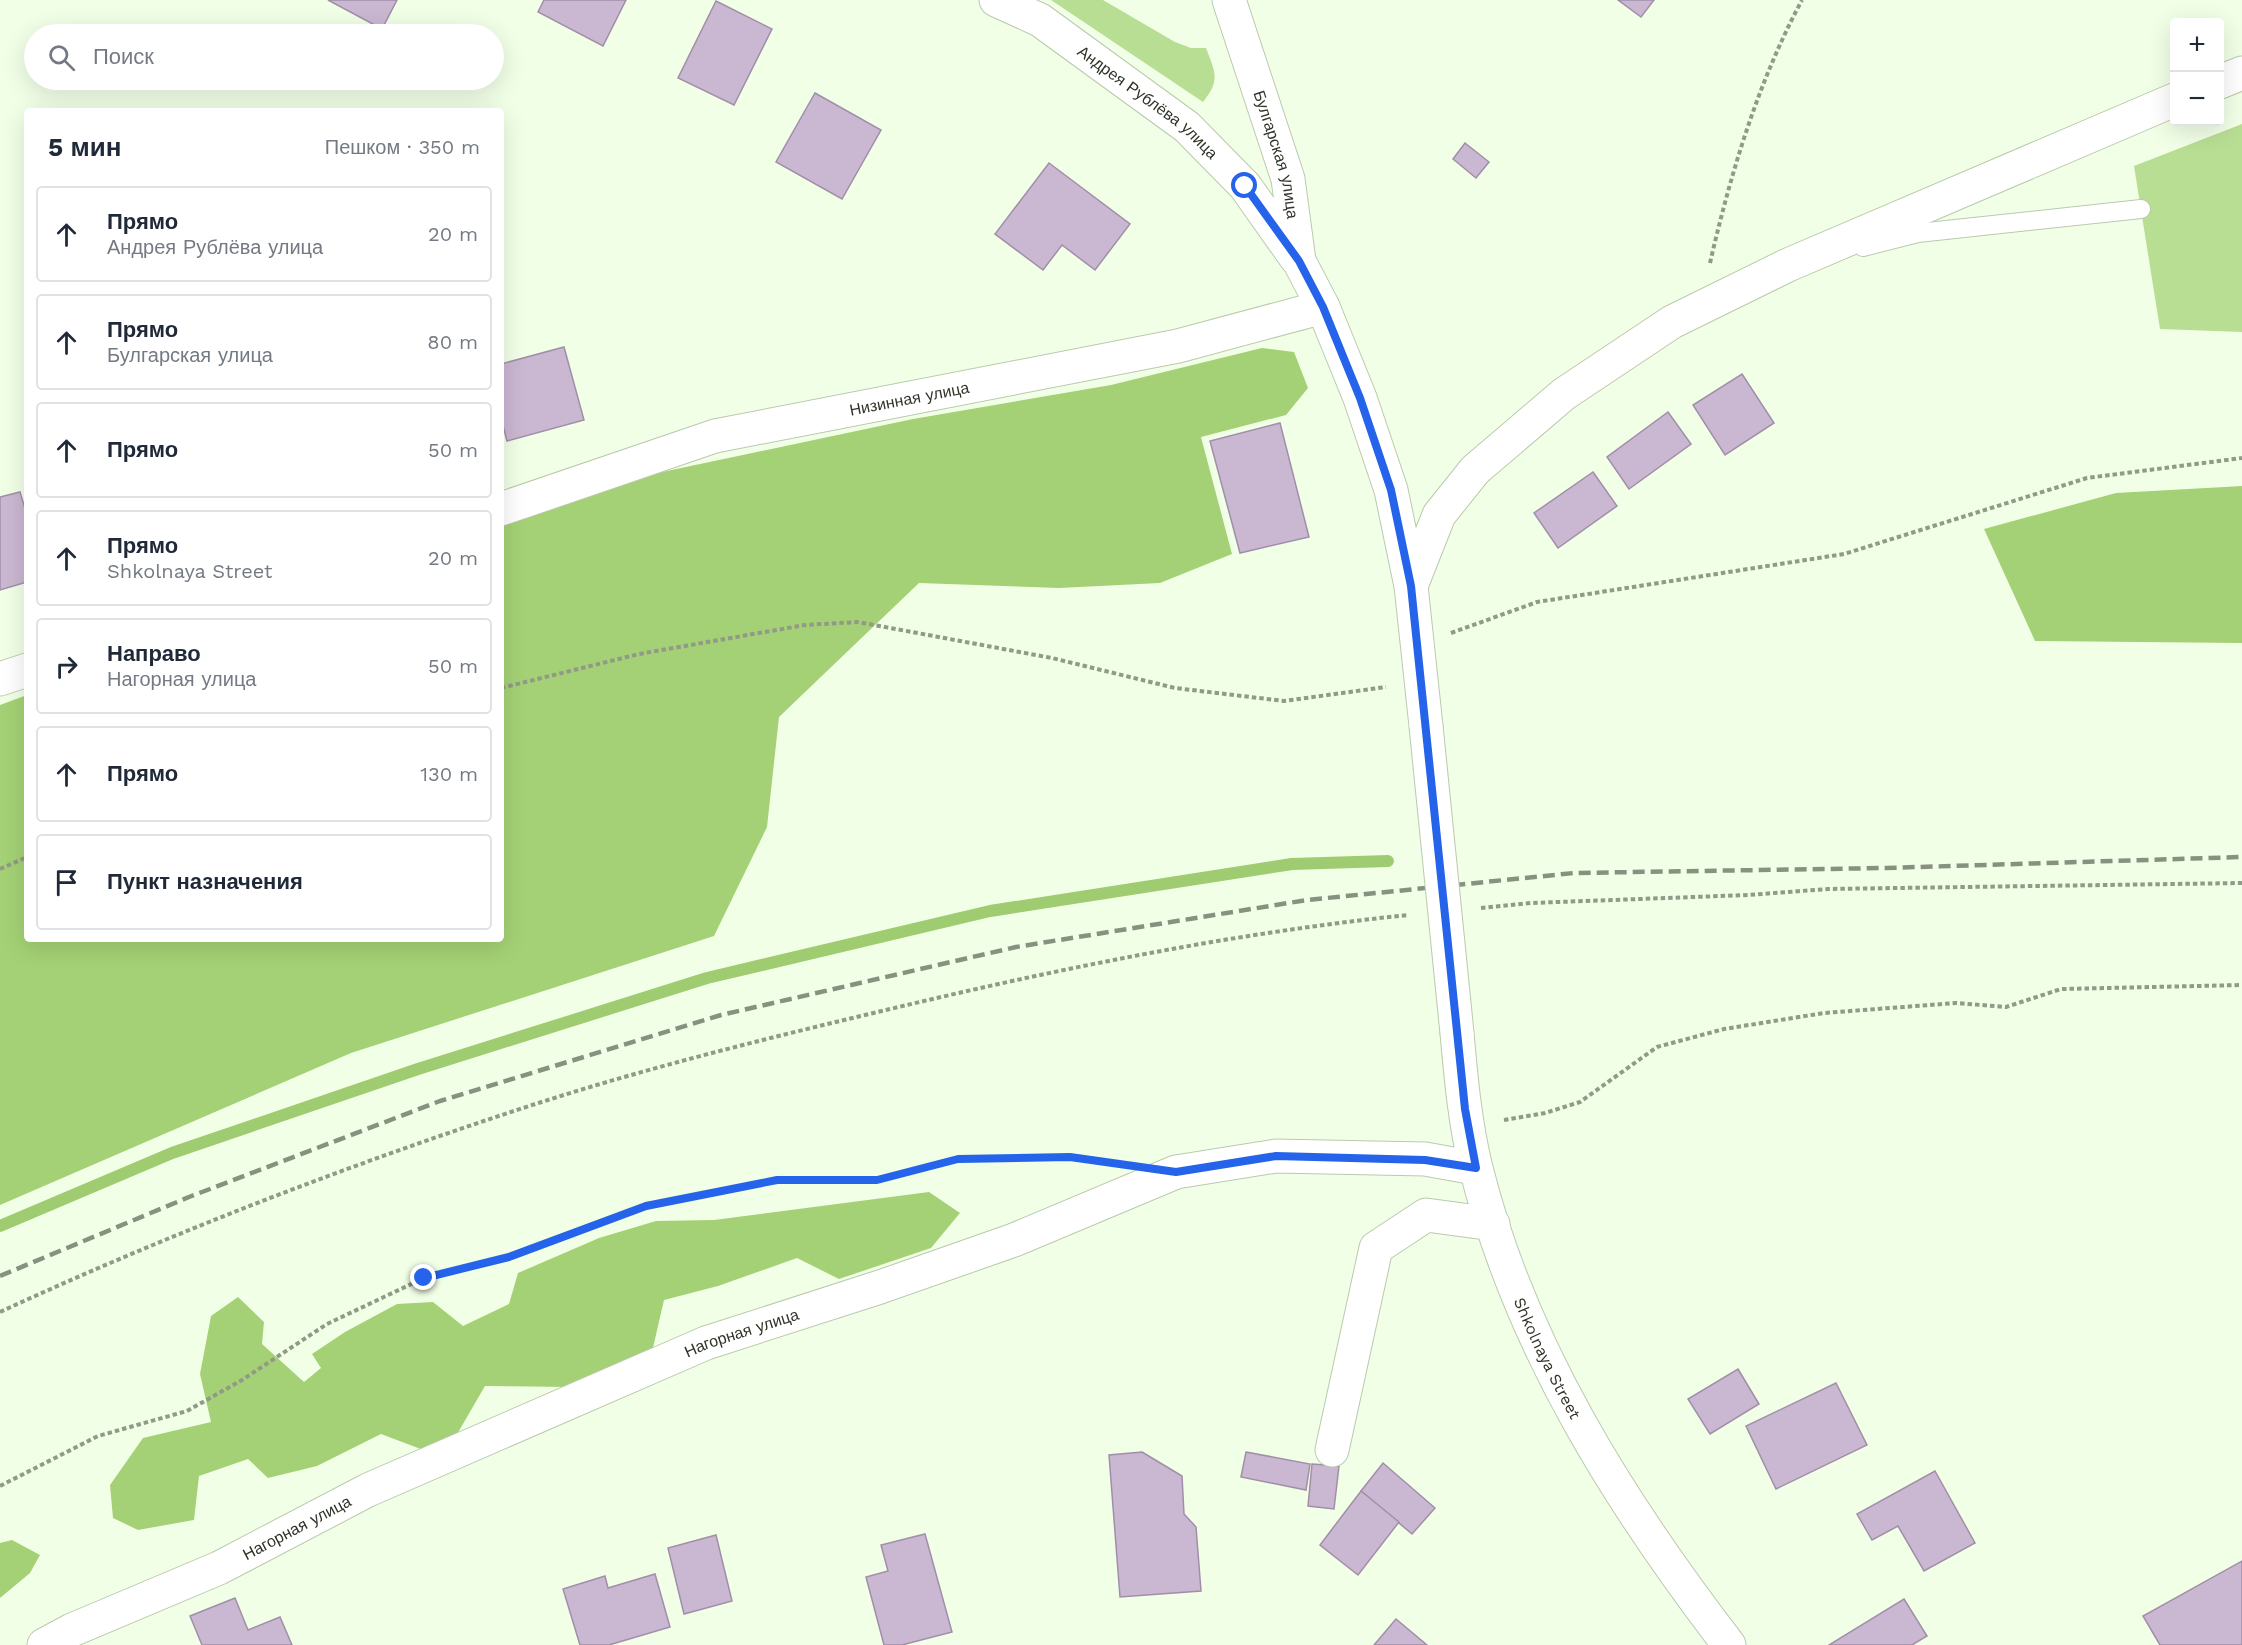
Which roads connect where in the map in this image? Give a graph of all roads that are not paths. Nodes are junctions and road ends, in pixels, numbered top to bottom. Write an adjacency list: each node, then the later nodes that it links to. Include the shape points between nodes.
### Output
1 (996, 0): 7 (street, Андрея Рублёва улица, via 1040,20 1187,127 1245,186)
2 (1229, 0): 7 (street, Булгарская улица, via 1288,179)
3 (2242, 73): 4 (street)
4 (2224, 80)
5 (2170, 102): 8 (street)
6 (2141, 209): 8 (lane, via 1918,233)
7 (1299, 261): 9 (street, Булгарская улица)
8 (1788, 265): 11 (street, via 1672,322 1564,394 1475,470 1439,515)
9 (1323, 307): 10 (street, Низинная улица, via 1178,346 715,436); 11 (street, Булгарская улица, via 1391,490)
10 (504, 508)
11 (1411, 586): 14 (street, Булгарская улица, bridge)
12 (24, 671): 13 (street)
13 (0, 679)
14 (1457, 1034): 15 (street, Shkolnaya Street)
15 (1476, 1168): 16 (street, Shkolnaya Street); 18 (street, Нагорная улица, via 1425,1160 1276,1156 1176,1172 1014,1240 706,1343 368,1490 219,1568)
16 (1493, 1224): 17 (street, via 1426,1215 1376,1248); 19 (street, Shkolnaya Street, via 1515,1291 1567,1400 1616,1488)
17 (1332, 1450)
18 (44, 1645)
19 (1729, 1645)

